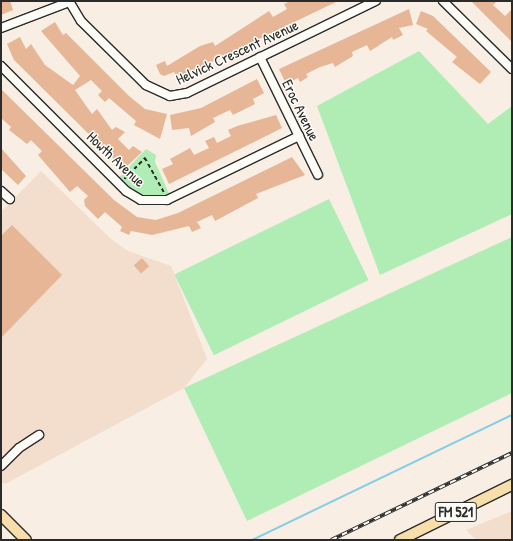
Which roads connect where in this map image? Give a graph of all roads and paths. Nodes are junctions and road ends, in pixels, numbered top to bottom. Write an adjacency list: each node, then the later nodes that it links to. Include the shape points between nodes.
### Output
1 (376, 1): 5 (street, Helvick Crescent Avenue)
2 (443, 1): 6 (street)
3 (69, 2): 4 (street); 5 (street, Helvick Crescent Avenue, via 81,21 146,85 160,94 187,93)
4 (1, 28)
5 (260, 57): 8 (street, Eroc Avenue)
6 (510, 63)
7 (1, 66): 8 (street, Howth Avenue, via 126,191 141,200 167,200)
8 (299, 136): 9 (street, Eroc Avenue)
9 (318, 175)
10 (124, 179): 12 (path, via 141,160 147,159)
11 (1, 191): 13 (street)
12 (165, 194)
13 (10, 199)
14 (39, 435): 15 (street, via 19,448)
15 (1, 466)
16 (512, 485): 19 (main road, FM 521)
17 (1, 515): 18 (main road)
18 (26, 540)
19 (400, 540)

